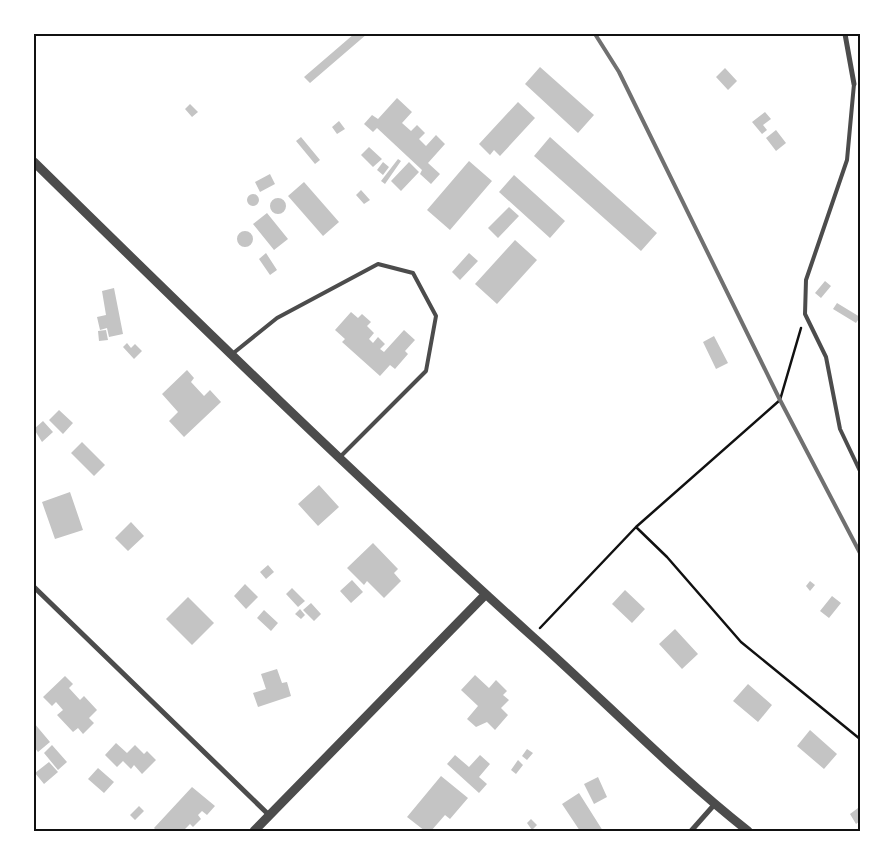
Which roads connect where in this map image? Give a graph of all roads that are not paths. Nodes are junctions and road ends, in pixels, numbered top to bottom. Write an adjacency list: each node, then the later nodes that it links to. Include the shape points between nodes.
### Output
1 (845, 34): 2 (street)
2 (854, 84): 6 (lane, via 846,160 806,280 805,314 826,357 840,429)
3 (34, 162): 4 (street)
4 (232, 355): 5 (street); 5 (lane, via 277,318 378,264 413,273 436,316 426,371)
5 (340, 456): 8 (street)
6 (860, 471)
7 (34, 586): 10 (street)
8 (485, 595): 9 (street); 10 (street)
9 (714, 805): 12 (street); 13 (street)
10 (269, 815): 11 (street)
11 (254, 831)
12 (691, 831)
13 (748, 831)

